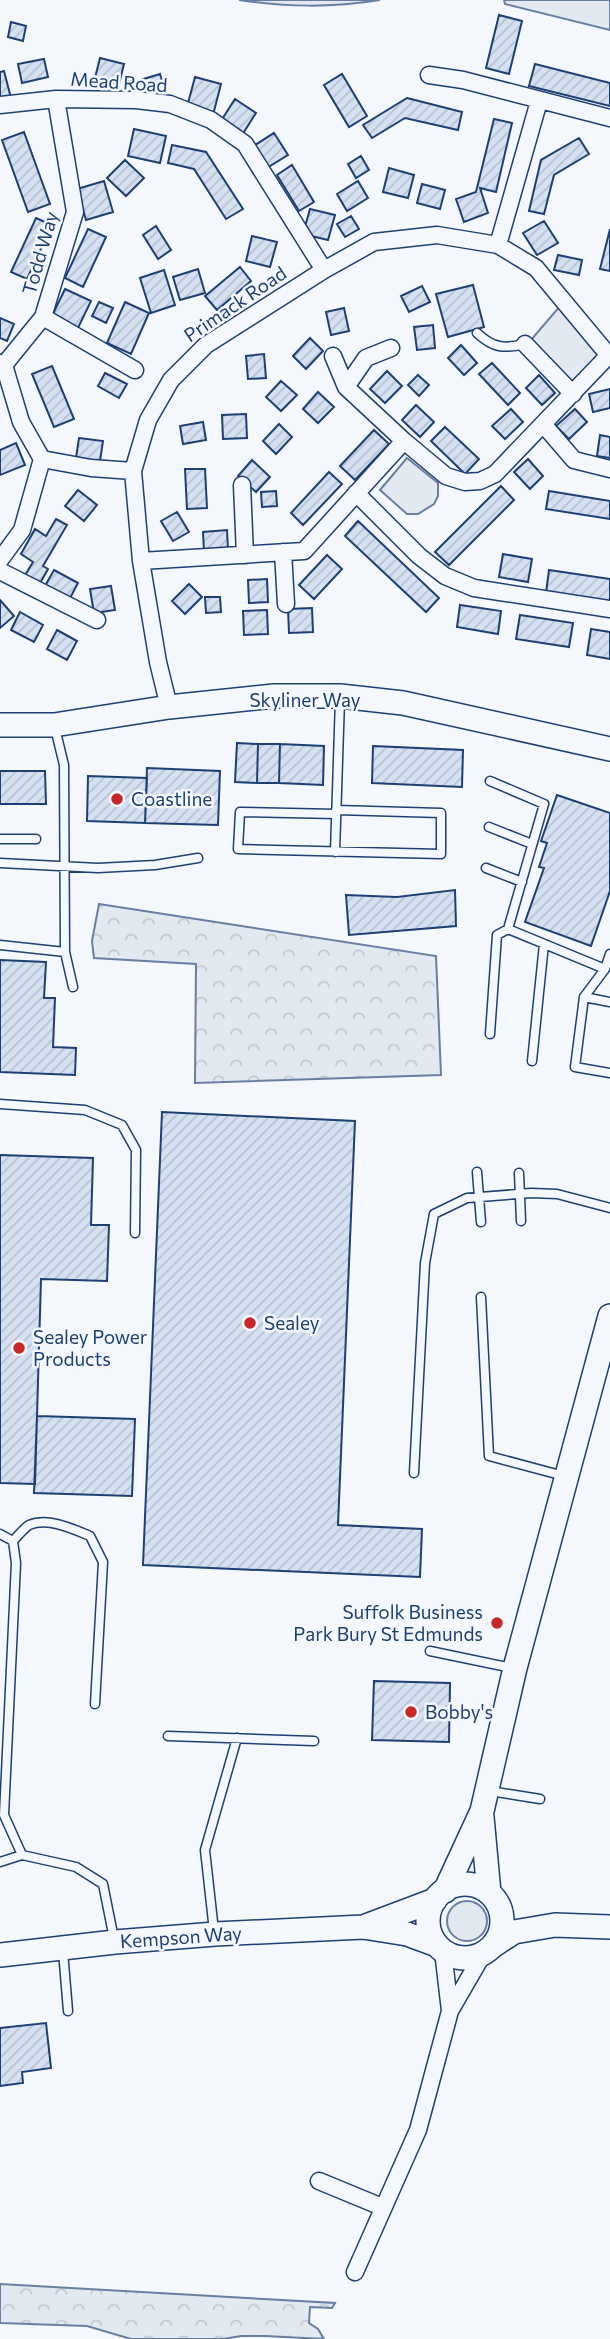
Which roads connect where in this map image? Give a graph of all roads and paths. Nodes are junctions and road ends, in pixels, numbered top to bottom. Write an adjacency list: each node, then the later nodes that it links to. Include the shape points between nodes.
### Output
1 (429, 75): 3 (street)
2 (56, 99): 4 (street, Mead Road); 7 (street, Mead Road, via 170,104 211,120 245,144); 8 (street, Todd Way, via 75,212)
3 (540, 101): 5 (street); 6 (street)
4 (0, 105)
5 (610, 118)
6 (498, 245): 7 (street, Primack Road, via 437,235 374,242); 13 (street, Primack Road, via 536,268)
7 (324, 270): 22 (street, Primack Road, via 206,345 171,380 148,421)
8 (43, 317): 14 (street, Todd Way); 15 (street)
9 (477, 333): 10 (lane, via 497,348)
10 (525, 344): 17 (street)
11 (391, 348): 16 (street, via 366,358)
12 (332, 356): 16 (street)
13 (609, 357): 17 (street)
14 (2, 364): 20 (street, via 21,422)
15 (135, 370)
16 (346, 387): 19 (street)
17 (573, 394): 18 (street)
18 (543, 424): 19 (street, via 495,474 480,481 446,476); 21 (street, via 574,460)
19 (404, 441): 24 (street)
20 (43, 459): 22 (street); 27 (street, via 22,530)
21 (610, 470)
22 (133, 471): 28 (street, Primack Road)
23 (242, 485): 26 (street)
24 (356, 494): 25 (street, via 304,551); 31 (street, via 445,576 474,588)
25 (283, 552): 26 (street); 30 (street)
26 (245, 555): 28 (street)
27 (0, 560)
28 (141, 561): 34 (street, Primack Road)
29 (0, 571): 32 (street)
30 (286, 604)
31 (610, 608)
32 (97, 620)
33 (340, 696): 34 (street, Skyliner Way, via 274,696); 37 (street, Skyliner Way, via 403,703); 39 (lane)
34 (169, 707): 36 (street, Skyliner Way)
35 (0, 725): 36 (street, Skyliner Way)
36 (54, 725): 47 (lane, via 64,765)
37 (609, 748)
38 (490, 781): 43 (lane, via 544,804)
39 (336, 812): 44 (lane); 44 (lane, via 240,812 238,849); 44 (lane, via 441,813 441,854)
40 (489, 827): 43 (lane)
41 (0, 839): 42 (lane)
42 (36, 839)
43 (533, 844): 49 (lane)
44 (335, 852)
45 (198, 858): 47 (lane, via 98,868)
46 (0, 863): 47 (lane)
47 (64, 865): 53 (lane)
48 (486, 868): 49 (lane)
49 (522, 882): 50 (lane)
50 (508, 929): 51 (lane); 59 (lane, via 497,935)
51 (544, 944): 55 (lane); 60 (lane)
52 (0, 945): 53 (lane)
53 (65, 952): 56 (lane)
54 (610, 954): 55 (lane)
55 (605, 969): 57 (lane)
56 (73, 987)
57 (584, 997): 58 (lane); 61 (lane, via 575,1067)
58 (610, 1002)
59 (490, 1034)
60 (532, 1061)
61 (610, 1073)
62 (0, 1104): 70 (lane, via 85,1110 122,1125 136,1150)
63 (477, 1172): 66 (lane)
64 (519, 1172): 65 (lane)
65 (520, 1194): 66 (lane); 67 (lane, via 557,1194); 68 (lane)
66 (478, 1197): 69 (lane); 73 (lane, via 433,1214 425,1264)
67 (610, 1208)
68 (522, 1221)
69 (481, 1222)
70 (135, 1233)
71 (481, 1297): 74 (lane, via 489,1456)
72 (610, 1317): 74 (street)
73 (414, 1473)
74 (567, 1476): 78 (street)
75 (0, 1534): 76 (lane)
76 (13, 1541): 79 (lane, via 28,1525 43,1523 64,1525 90,1536 103,1562); 85 (lane, via 16,1563 4,1815)
77 (430, 1651): 78 (lane)
78 (515, 1668): 84 (street)
79 (95, 1704)
80 (168, 1736): 81 (lane)
81 (236, 1738): 82 (lane); 92 (lane, via 205,1850)
82 (314, 1741)
83 (540, 1799): 84 (lane)
84 (485, 1801): 87 (street); 88 (street, via 482,1838)
85 (22, 1855): 86 (lane); 93 (lane, via 76,1867 103,1884)
86 (0, 1863)
87 (440, 1895): 88 (street, via 467,1884); 90 (street, Kempson Way); 95 (street, via 428,1923)
88 (493, 1898): 89 (street, via 521,1917); 96 (street, via 502,1924)
89 (555, 1925): 91 (street); 96 (street, via 514,1932)
90 (363, 1927): 92 (street, Kempson Way); 95 (street, Kempson Way, via 407,1934)
91 (610, 1927)
92 (215, 1934): 93 (street, Kempson Way)
93 (115, 1942): 94 (street, Kempson Way)
94 (63, 1948): 97 (street, Kempson Way); 98 (lane)
95 (440, 1948): 96 (street, via 463,1958); 99 (street)
96 (489, 1949): 99 (street)
97 (0, 1955)
98 (68, 2011)
99 (450, 2011): 101 (street, via 418,2130)
100 (319, 2181): 101 (street)
101 (382, 2207): 102 (street)
102 (355, 2273)

